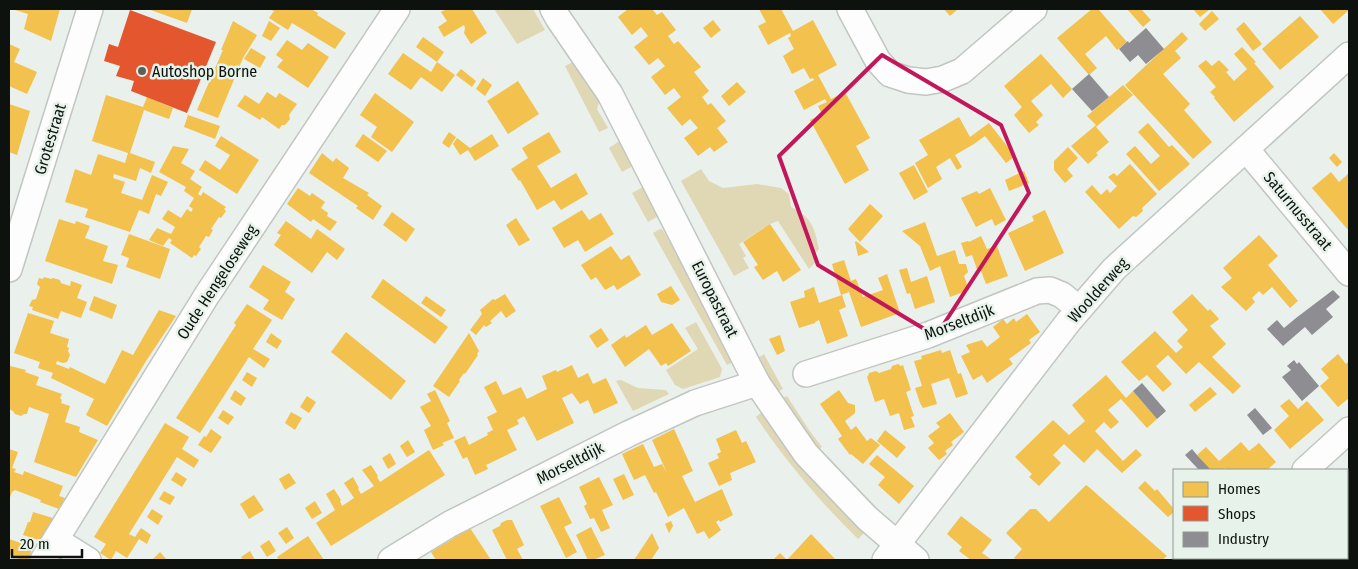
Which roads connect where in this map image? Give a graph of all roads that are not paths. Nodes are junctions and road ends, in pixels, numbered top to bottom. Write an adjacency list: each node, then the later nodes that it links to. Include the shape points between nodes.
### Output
1 (90, 9): 8 (street, Grotestraat)
2 (397, 9): 15 (street, Oude Hengeloseweg, via 207,295)
3 (553, 9): 12 (street, Europastraat, via 610,94)
4 (850, 9): 5 (street, via 878,61 890,74 926,82 962,71)
5 (1034, 9)
6 (1349, 55): 7 (street, Woolderweg)
7 (1246, 149): 9 (street, Saturnusstraat); 10 (street, Woolderweg, via 1114,269)
8 (9, 269)
9 (1349, 273)
10 (1079, 309): 11 (street, Morseltdijk, via 1062,295 1050,290 1037,291 928,335); 16 (street, Woolderweg)
11 (806, 374)
12 (757, 383): 16 (street, Europastraat, via 806,454); 18 (street, Morseltdijk, via 695,403 628,434 450,524)
13 (1349, 430): 14 (street)
14 (1306, 469)
15 (50, 550): 17 (street)
16 (900, 555)
17 (88, 560)
18 (391, 560)

